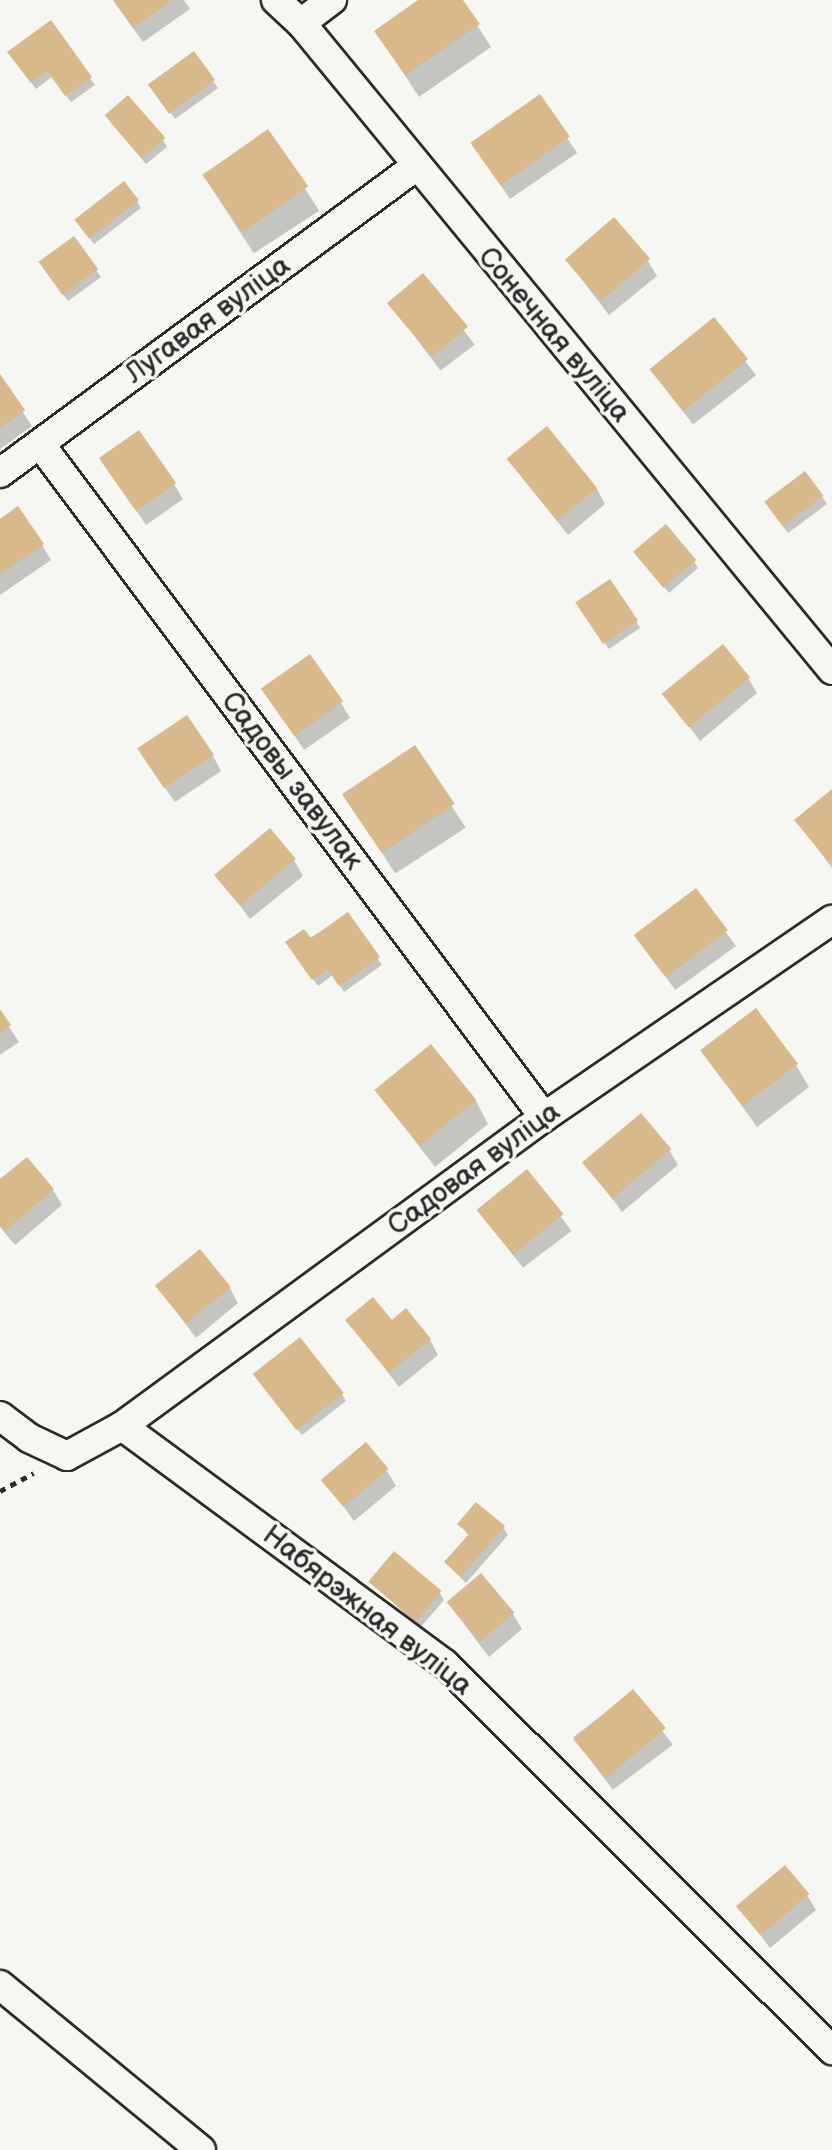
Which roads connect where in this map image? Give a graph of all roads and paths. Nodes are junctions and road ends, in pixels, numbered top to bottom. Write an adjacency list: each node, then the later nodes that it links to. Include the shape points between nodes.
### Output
1 (276, 0): 3 (street, Сонечная вуліца)
2 (332, 0): 3 (street)
3 (301, 23): 4 (street, Сонечная вуліца)
4 (415, 167): 5 (street, Лугавая вуліца); 7 (street, Сонечная вуліца)
5 (40, 444): 6 (street, Лугавая вуліца); 9 (street, Садовы завулак)
6 (0, 473)
7 (832, 670)
8 (832, 920): 9 (street, Садовая вуліца)
9 (544, 1117): 11 (street, Садовая вуліца)
10 (0, 1416): 11 (street, via 29,1438 67,1456)
11 (122, 1426): 13 (street, Набярэжная вуліца, via 445,1664)
12 (0, 1985): 14 (street)
13 (832, 2050)
14 (201, 2150)

